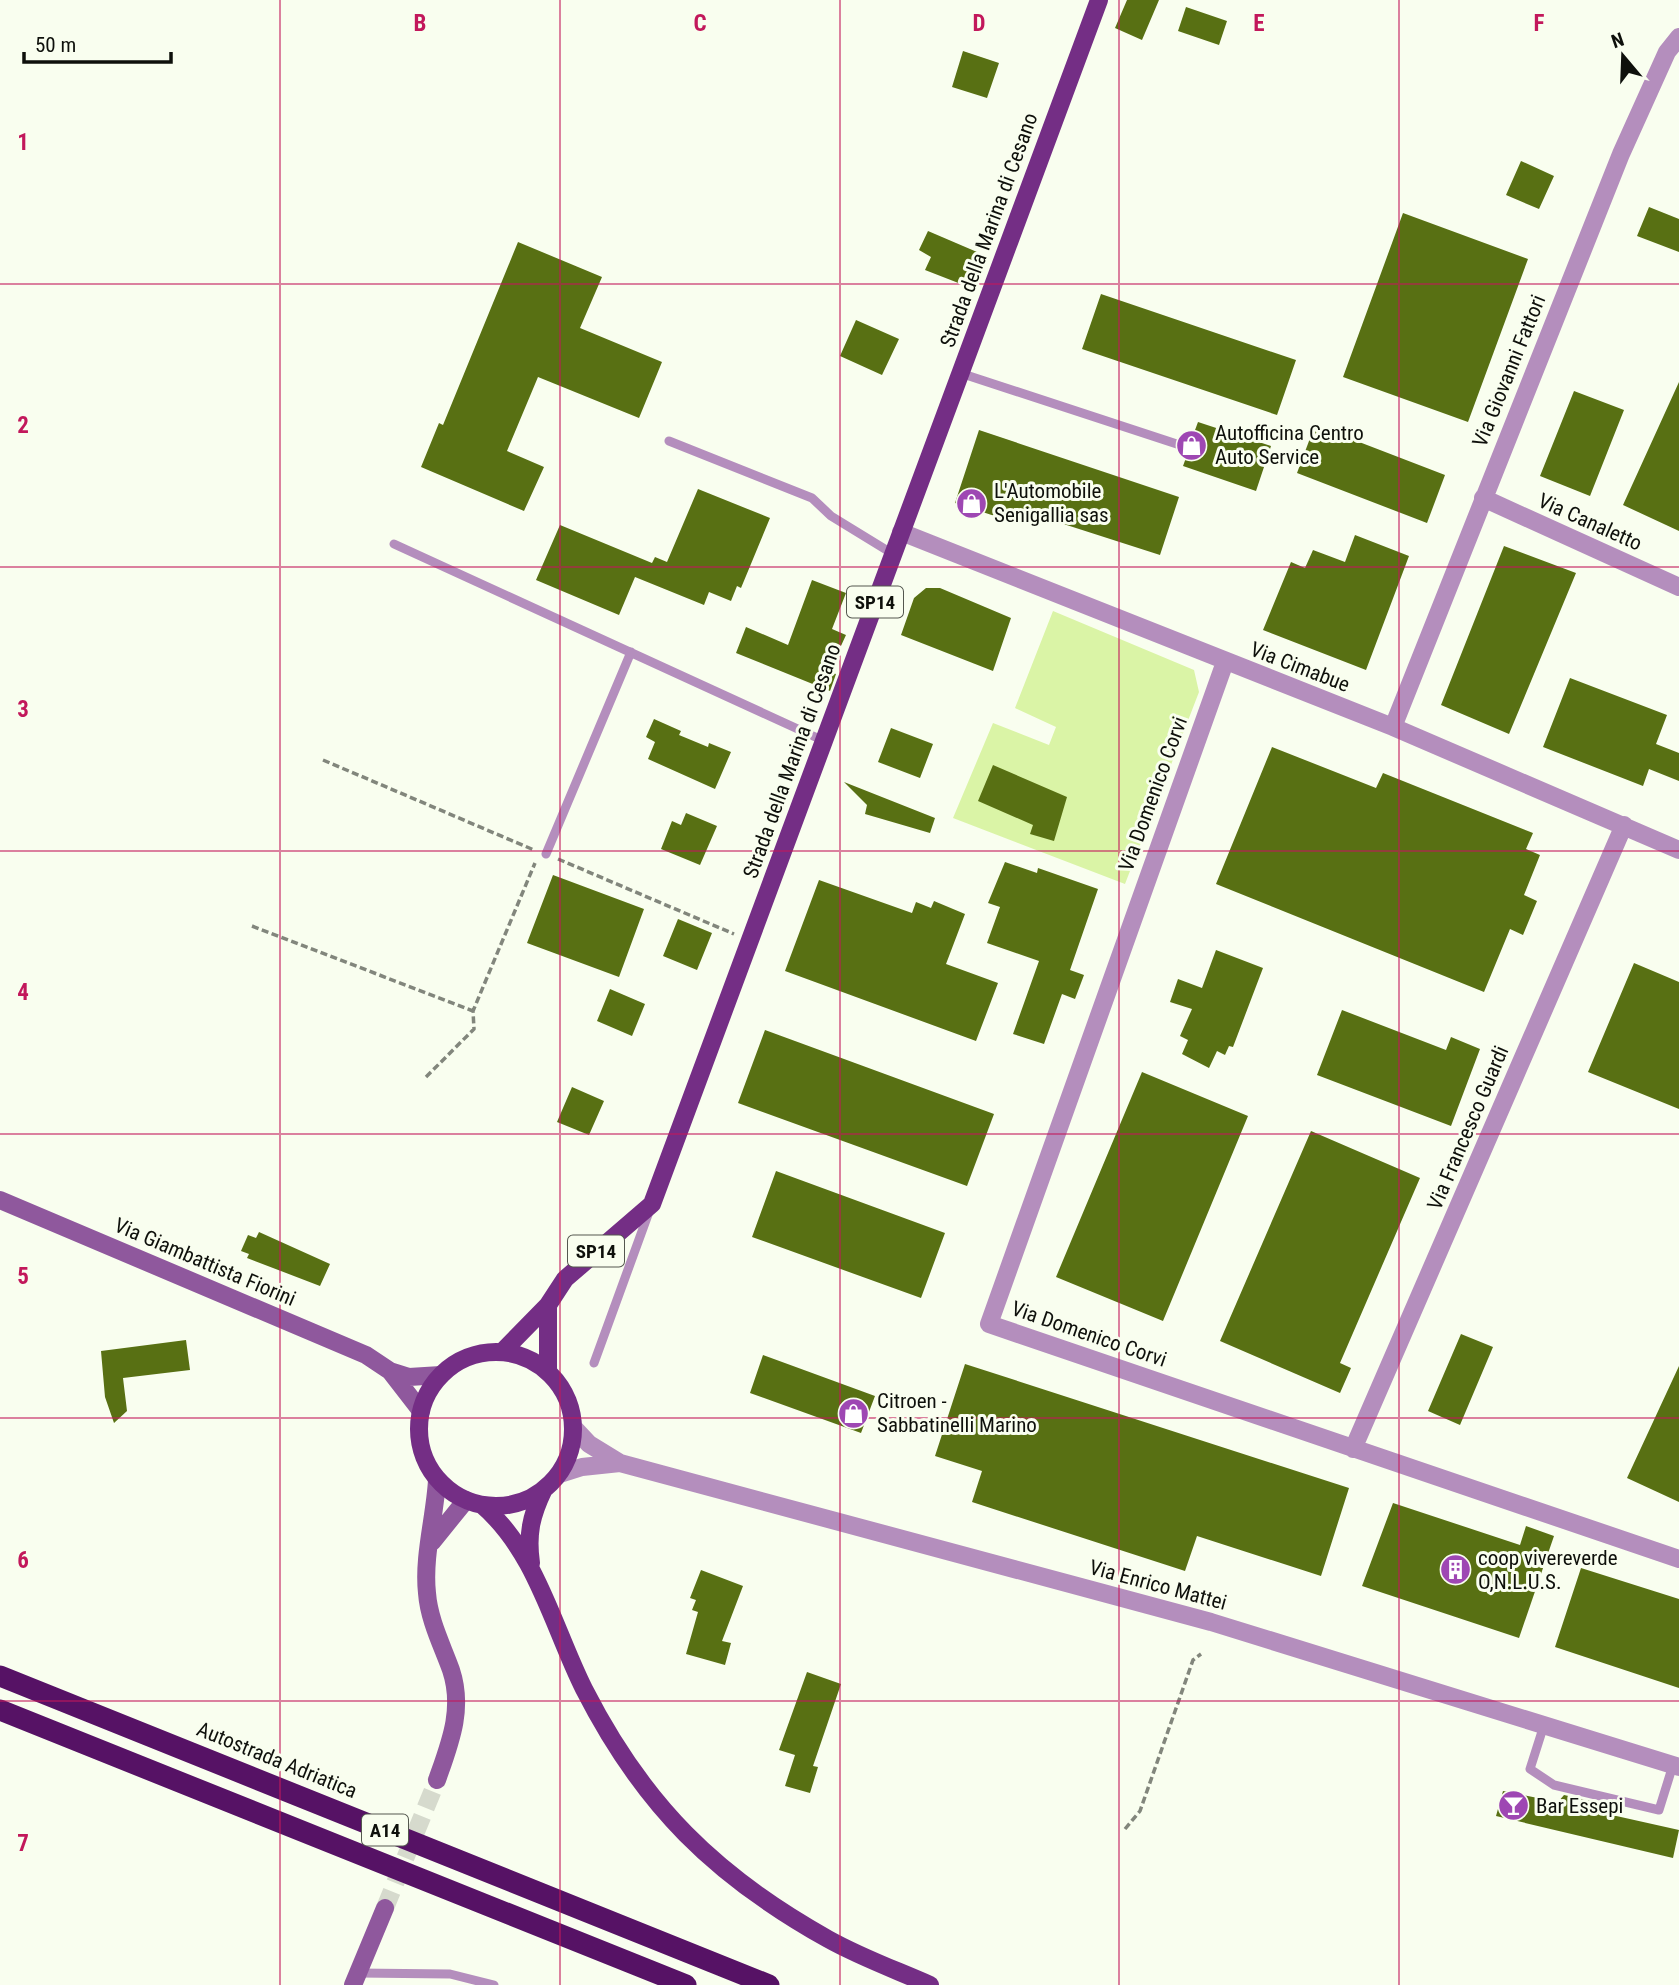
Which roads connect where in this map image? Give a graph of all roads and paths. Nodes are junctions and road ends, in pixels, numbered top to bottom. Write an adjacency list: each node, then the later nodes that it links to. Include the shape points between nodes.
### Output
1 (1099, 0): 3 (main road, Strada della Marina di Cesano / SP14)
2 (1679, 37): 6 (street, Via Giovanni Fattori, via 1667,52 1621,155)
3 (960, 373): 5 (lane); 7 (main road, Strada della Marina di Cesano / SP14)
4 (669, 441): 9 (lane, via 812,498 831,516)
5 (1189, 448)
6 (1483, 498): 10 (street, Via Canaletto); 13 (street, Via Giovanni Fattori)
7 (901, 532): 9 (main road, Strada della Marina di Cesano / SP14); 12 (street, Via Cimabue)
8 (394, 544): 11 (lane)
9 (893, 554): 14 (main road, Strada della Marina di Cesano / SP14)
10 (1679, 587)
11 (631, 652): 14 (lane); 17 (lane)
12 (1225, 662): 13 (street, Via Cimabue); 31 (street, Via Domenico Corvi, via 989,1324)
13 (1393, 727): 15 (street, Via Cimabue)
14 (824, 741): 22 (main road, Strada della Marina di Cesano / SP14)
15 (1624, 825): 16 (street, Via Cimabue); 31 (street, Via Francesco Guardi)
16 (1679, 850)
17 (543, 853): 19 (path)
18 (253, 926): 19 (path)
19 (473, 1011): 20 (path, via 474,1029)
20 (426, 1077)
21 (0, 1200): 26 (main road, Via Giambattista Fiorini, via 366,1355)
22 (652, 1204): 23 (main road, Strada della Marina di Cesano / SP14, via 565,1279); 25 (lane)
23 (548, 1305): 24 (main road, Strada della Marina di Cesano / SP14); 27 (main road)
24 (502, 1352): 27 (main road, via 526,1357); 28 (main road, via 469,1357)
25 (594, 1363)
26 (390, 1371): 28 (main road, Via Giambattista Fiorini, via 409,1377); 29 (main road, Via Giambattista Fiorini)
27 (548, 1371): 30 (main road, via 566,1397)
28 (440, 1375): 29 (main road)
29 (421, 1411): 34 (main road, via 421,1447)
30 (574, 1428): 32 (street, Via Enrico Mattei, via 589,1444); 33 (main road, via 573,1444)
31 (1353, 1449): 38 (street, Via Domenico Corvi)
32 (620, 1463): 33 (street, Via Enrico Mattei); 43 (street, Via Enrico Mattei, via 1211,1622)
33 (560, 1474): 35 (main road)
34 (437, 1480): 36 (main road); 37 (main road)
35 (543, 1491): 36 (main road, via 503,1507); 39 (main road, via 530,1528)
36 (474, 1503): 37 (main road); 39 (main road, via 510,1534)
37 (430, 1545): 45 (main road, via 427,1596 457,1705 454,1734)
38 (1679, 1559)
39 (531, 1570): 52 (main road, via 607,1732 678,1829 746,1889 830,1941)
40 (1201, 1654): 46 (path, via 1193,1660 1140,1811)
41 (0, 1676): 51 (highway, Autostrada Adriatica / A14)
42 (0, 1710): 50 (highway, A14)
43 (1544, 1725): 44 (street, Via Enrico Mattei); 44 (lane, via 1530,1769 1554,1786 1659,1810)
44 (1676, 1766)
45 (437, 1780)
46 (1125, 1829)
47 (385, 1908): 48 (main road)
48 (355, 1979): 49 (lane, via 450,1975)
49 (494, 1985)
50 (686, 1985)
51 (769, 1985)
52 (930, 1985)

